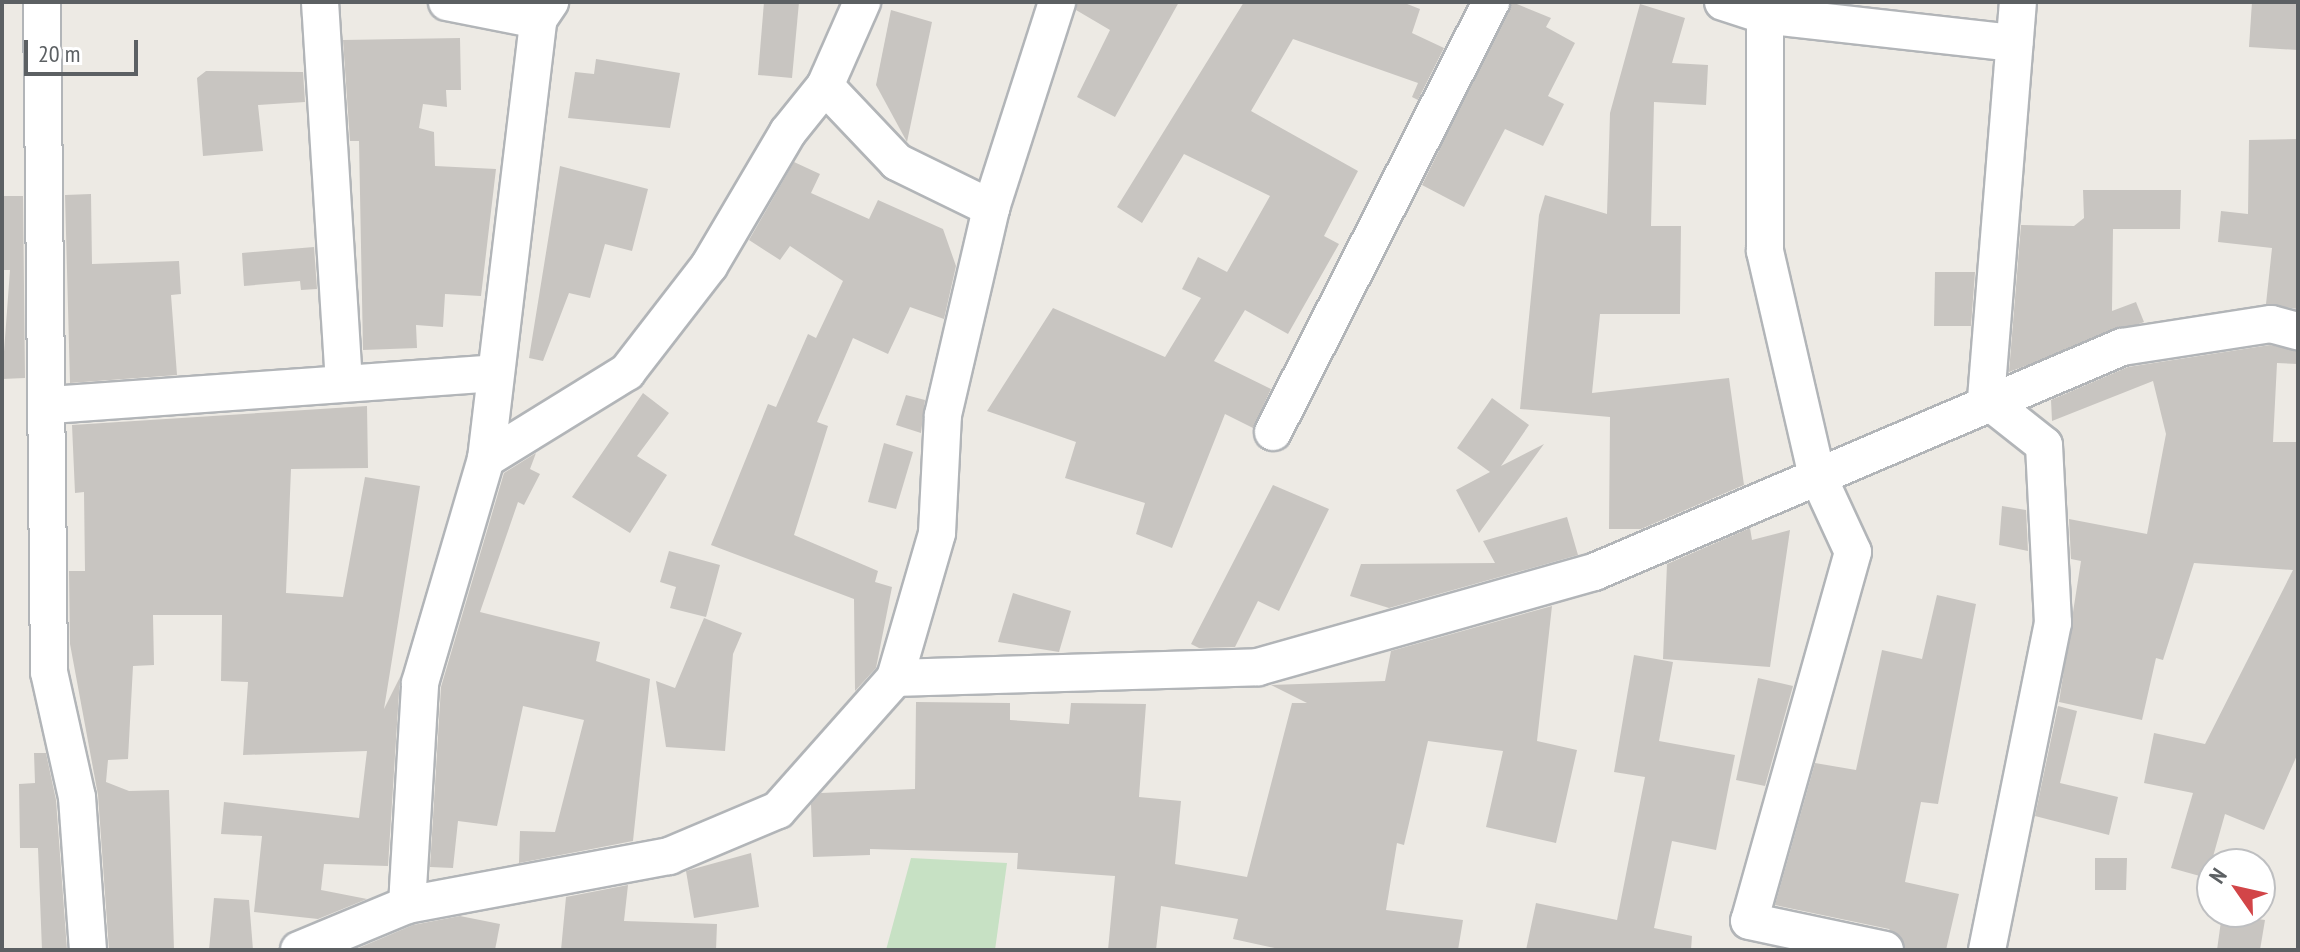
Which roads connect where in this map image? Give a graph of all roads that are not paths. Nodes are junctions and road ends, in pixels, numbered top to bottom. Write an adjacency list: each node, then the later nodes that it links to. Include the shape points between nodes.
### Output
1 (42, 2): 18 (street)
2 (320, 2): 16 (street)
3 (447, 2): 10 (street)
4 (862, 2): 12 (street)
5 (1057, 2): 13 (street)
6 (1491, 2): 19 (street)
7 (1723, 2): 9 (street)
8 (2018, 2): 11 (street)
9 (1764, 9): 11 (street); 21 (street, via 1765,251)
10 (544, 11): 15 (street)
11 (2014, 43): 17 (street)
12 (825, 86): 13 (street, via 897,162); 20 (street, via 788,132 709,266 627,372)
13 (991, 208): 22 (street, via 943,415 937,533)
14 (2298, 331): 17 (street, via 2271,324 2122,347 2063,376)
15 (495, 373): 16 (street); 20 (street)
16 (344, 383): 18 (street)
17 (1986, 399): 21 (street); 27 (street, via 2044,445 2053,623)
18 (51, 405): 24 (street, via 49,672 77,797)
19 (1273, 432)
20 (486, 459): 23 (street, via 420,683)
21 (1816, 472): 22 (street, via 1594,572 1258,667); 26 (street, via 1853,552 1749,921)
22 (895, 678): 23 (street, via 778,810 669,856)
23 (407, 905): 25 (street)
24 (88, 950)
25 (299, 950)
26 (1885, 950)
27 (1987, 950)

